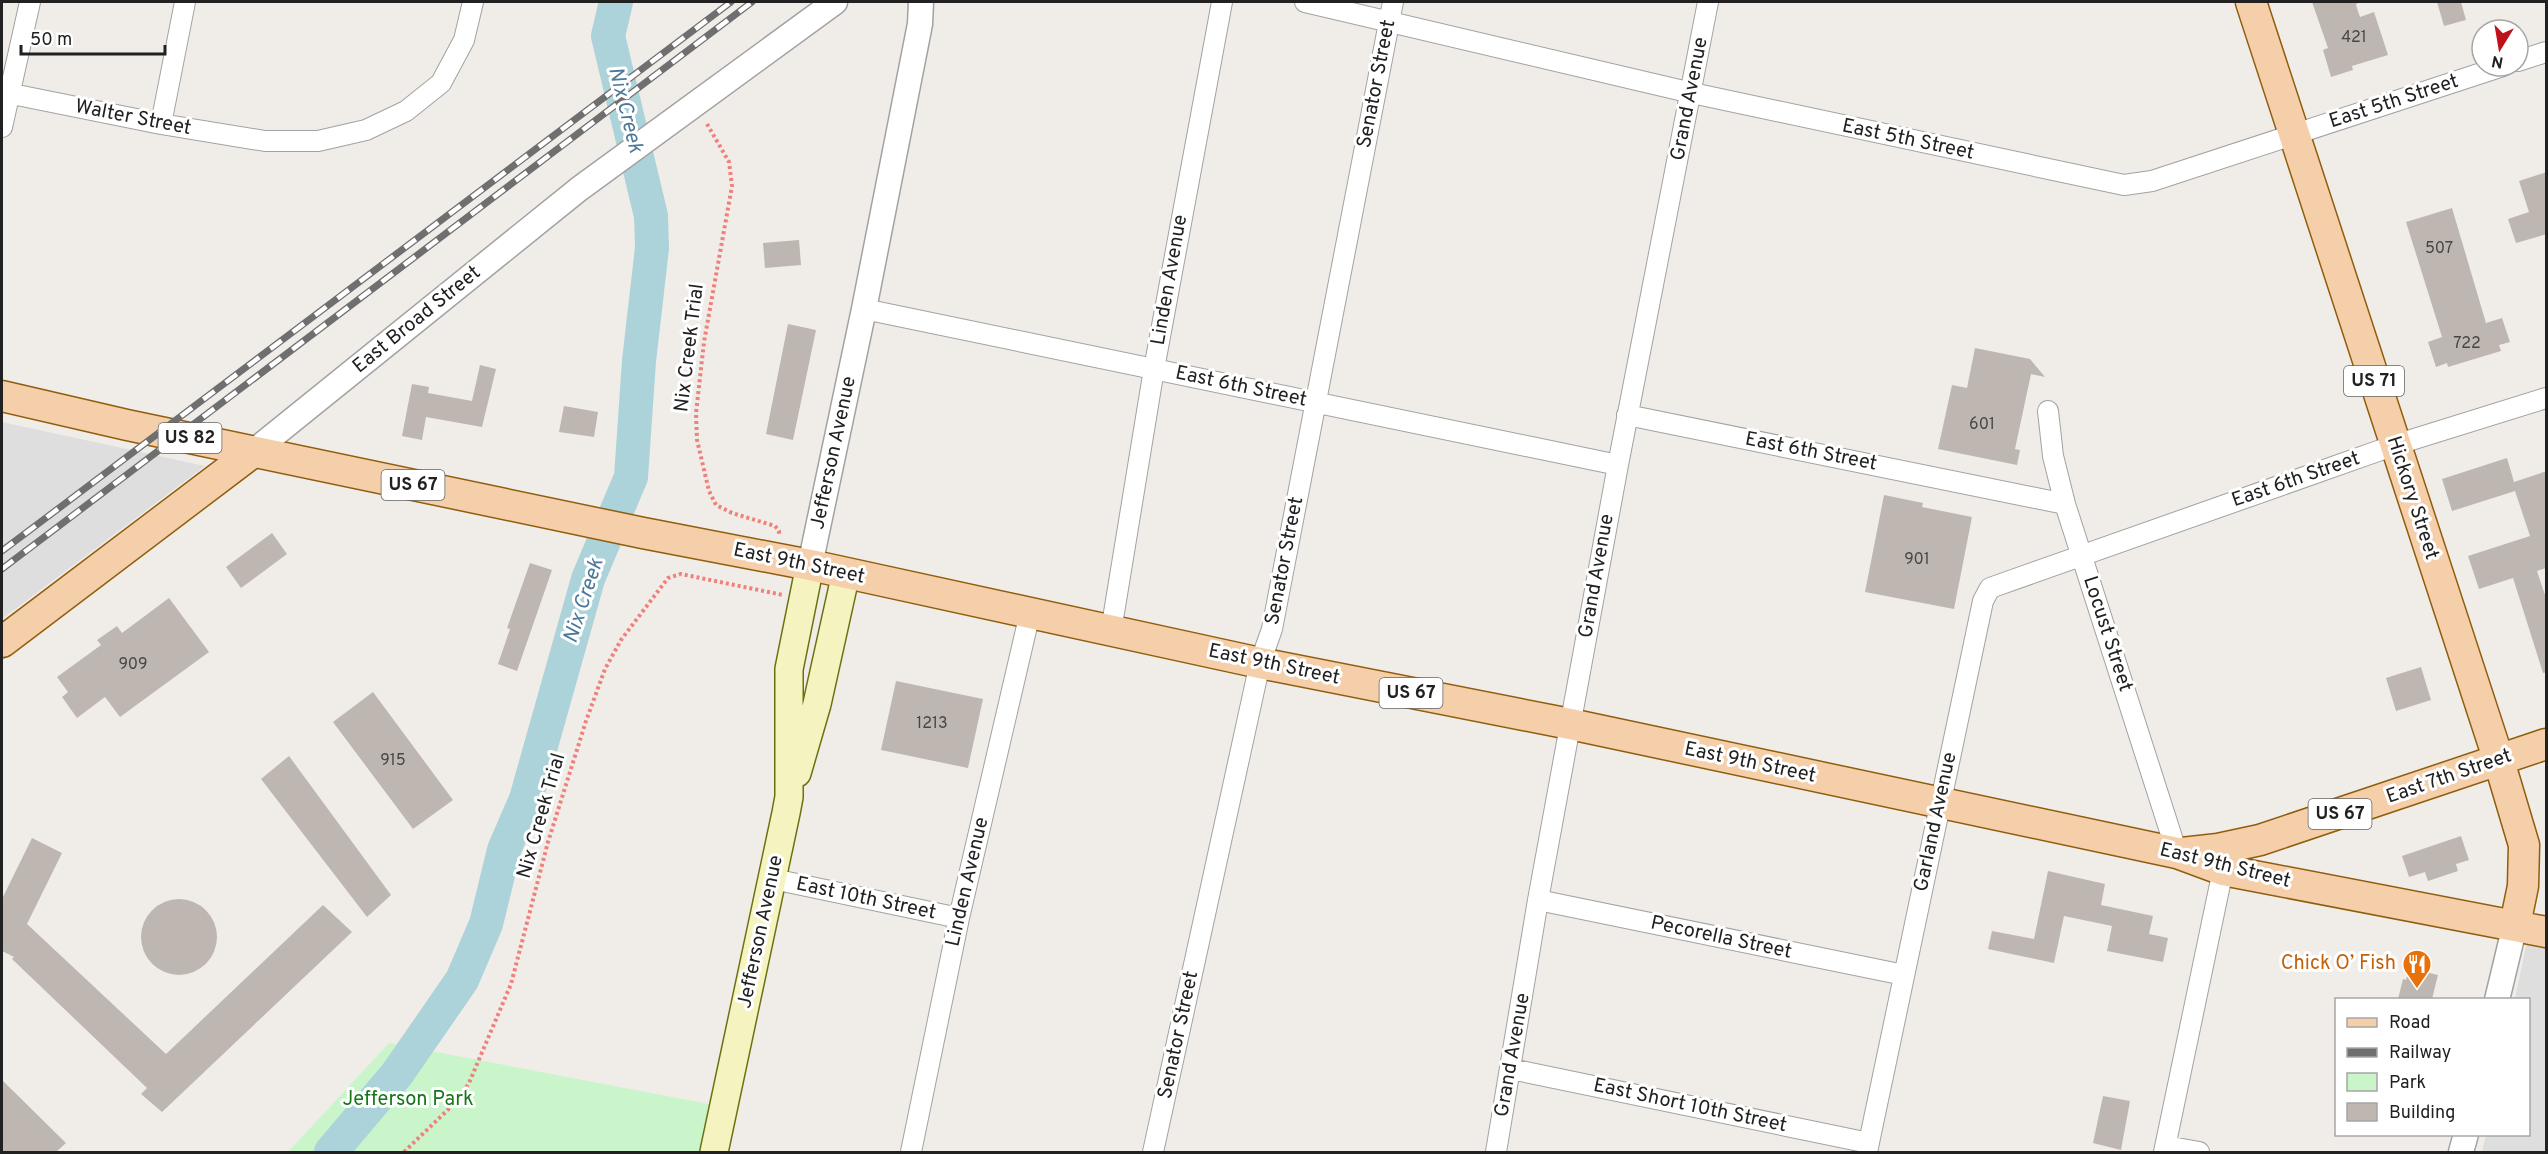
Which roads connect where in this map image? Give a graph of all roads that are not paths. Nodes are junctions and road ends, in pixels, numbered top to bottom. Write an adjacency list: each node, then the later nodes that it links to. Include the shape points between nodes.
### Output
1 (30, 2): 14 (street)
2 (185, 2): 16 (street)
3 (473, 2): 16 (street, Walter Street, via 464,40 441,83 406,111 366,130 318,141 265,141)
4 (836, 2): 27 (street, East Broad Street, via 579,189)
5 (921, 2): 19 (street, Jefferson Avenue, via 920,24)
6 (1222, 2): 20 (street, Linden Avenue)
7 (1305, 2): 10 (street, East 5th Street)
8 (1708, 2): 15 (street, Grand Avenue)
9 (2251, 2): 18 (main road, Hickory Street / US 71)
10 (1391, 11): 15 (street, East 5th Street); 23 (street, Senator Street)
11 (2547, 52): 12 (street)
12 (2530, 57)
13 (2470, 77): 18 (street, East 5th Street)
14 (5, 92): 16 (street, Walter Street); 17 (street)
15 (1692, 93): 18 (street, East 5th Street, via 2124,185 2152,181); 25 (street, Grand Avenue)
16 (161, 124)
17 (2, 127)
18 (2293, 136): 26 (main road, Hickory Street / US 71)
19 (864, 309): 20 (street, East 6th Street); 31 (street, Jefferson Avenue)
20 (1154, 369): 23 (street, East 6th Street); 34 (street, Linden Avenue)
21 (2, 396): 27 (main road, East 9th Street / US 82)
22 (2547, 398): 26 (street, East 6th Street)
23 (1316, 402): 28 (street, East 6th Street); 36 (street, Senator Street, via 1272,628)
24 (2048, 411): 29 (street, Locust Street)
25 (1628, 415): 28 (street, Grand Avenue); 29 (street, East 6th Street)
26 (2395, 446): 30 (street, East 6th Street); 39 (main road, Hickory Street / US 71)
27 (253, 452): 31 (main road, East 9th Street / US 67); 35 (main road, East Broad Street)
28 (1618, 465): 37 (street, Grand Avenue)
29 (2064, 504): 30 (street, Locust Street)
30 (2081, 555): 41 (street, Garland Avenue, via 1990,588 1983,600); 42 (street, Locust Street)
31 (810, 566): 32 (main road, East 9th Street / US 67); 40 (main road, Jefferson Avenue, via 789,669)
32 (846, 573): 33 (main road, East 9th Street / US 67); 40 (main road, via 811,728)
33 (1030, 614): 34 (main road, East 9th Street / US 67); 46 (street, Linden Avenue)
34 (1111, 631): 36 (main road, East 9th Street / US 67)
35 (2, 642)
36 (1260, 663): 37 (main road, East 9th Street / US 67); 57 (street, Senator Street)
37 (1570, 724): 41 (main road, East 9th Street / US 67); 45 (street, Grand Avenue)
38 (2547, 744): 39 (main road, East 7th Street / US 67)
39 (2499, 760): 42 (main road, East 7th Street / US 67, via 2260,840); 47 (main road, Hickory Street / US 71, via 2524,845 2523,886)
40 (789, 797): 44 (main road, Jefferson Avenue)
41 (1940, 804): 42 (main road, East 9th Street / US 67); 49 (street, Garland Avenue)
42 (2177, 854): 43 (main road, East 9th Street / US 67)
43 (2223, 870): 47 (main road, East 9th Street / US 67); 54 (street)
44 (773, 879): 46 (street, East 10th Street); 55 (main road, Jefferson Avenue)
45 (1538, 900): 49 (street, Pecorella Street); 51 (street, Grand Avenue)
46 (959, 918): 56 (street, Linden Avenue)
47 (2515, 925): 48 (main road, East 9th Street / US 67); 50 (street, Hickory Street)
48 (2547, 932)
49 (1904, 975): 53 (street, Garland Avenue)
50 (2497, 998)
51 (1511, 1069): 53 (street, East Short 10th Street); 58 (street, Grand Avenue)
52 (2465, 1136): 60 (street)
53 (1868, 1148)
54 (2165, 1149): 59 (street)
55 (714, 1152)
56 (911, 1152)
57 (1153, 1152)
58 (1496, 1152)
59 (2199, 1152)
60 (2461, 1152)

